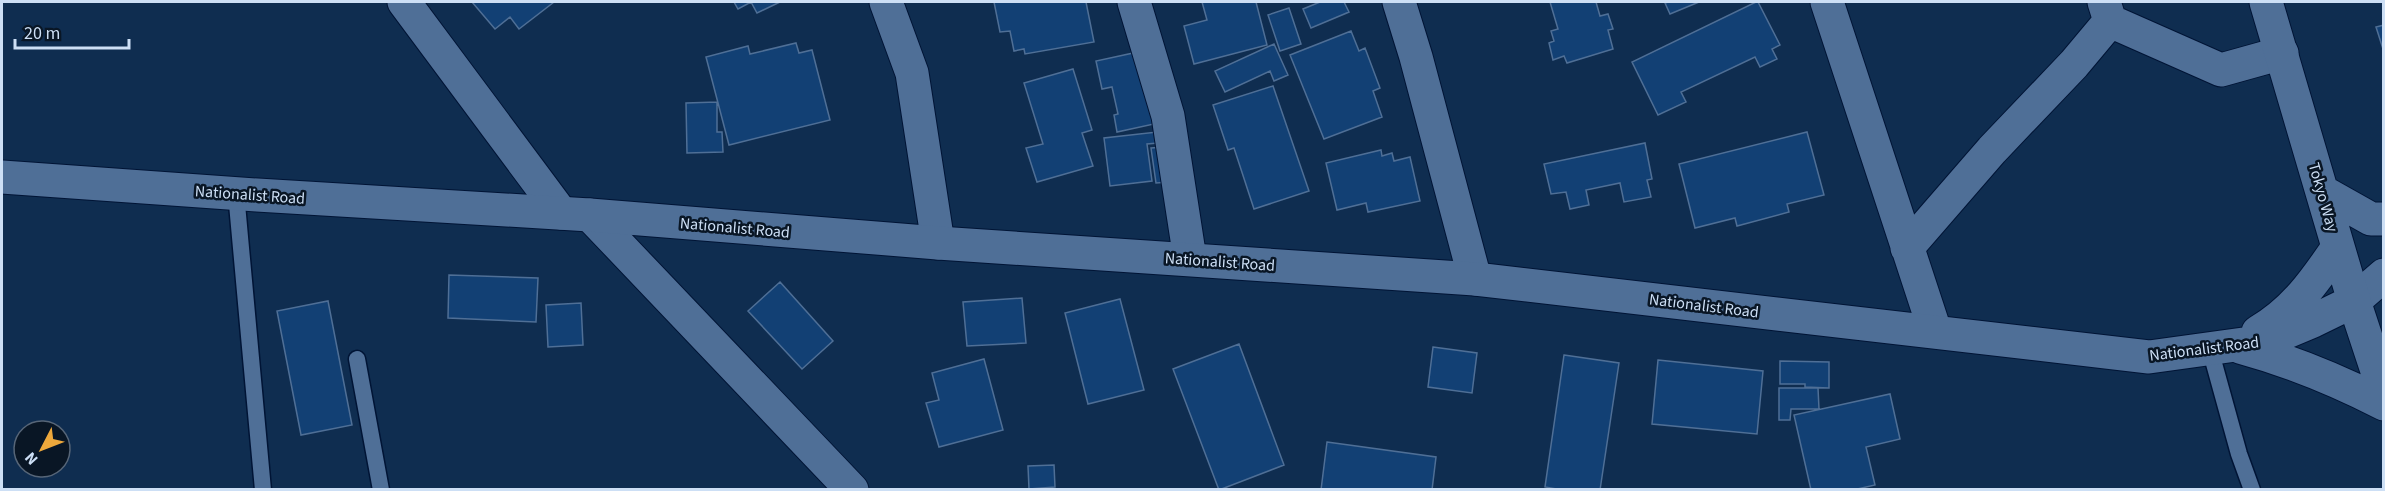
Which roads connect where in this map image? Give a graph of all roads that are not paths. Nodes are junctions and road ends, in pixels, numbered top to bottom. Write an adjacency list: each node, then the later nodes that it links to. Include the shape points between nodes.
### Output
1 (404, 2): 12 (street)
2 (886, 2): 14 (street, via 912,73)
3 (1134, 2): 17 (street, via 1168,116)
4 (1399, 2): 19 (street)
5 (1827, 2): 16 (street)
6 (2266, 2): 8 (street, Tokyo Way)
7 (2107, 11): 8 (street, via 2221,70); 16 (street, via 2074,64)
8 (2282, 53): 10 (street, Tokyo Way)
9 (2, 177): 11 (street, Nationalist Road)
10 (2323, 192): 13 (street, via 2371,219); 15 (street, Tokyo Way)
11 (236, 193): 12 (street, Nationalist Road); 26 (lane)
12 (576, 214): 14 (street, Nationalist Road); 28 (street)
13 (2384, 219)
14 (938, 243): 17 (street, Nationalist Road)
15 (2338, 247): 20 (street, Tokyo Way); 22 (street, via 2312,286 2275,322)
16 (1907, 248): 21 (street)
17 (1190, 259): 19 (street, Nationalist Road)
18 (2384, 275): 20 (street, Nationalist Road)
19 (1475, 279): 21 (street, Nationalist Road)
20 (2354, 301): 22 (street, Nationalist Road, via 2265,341); 24 (street, Tokyo Way)
21 (1935, 332): 22 (street, Nationalist Road, via 2149,357)
22 (2223, 347): 25 (street, via 2288,360); 29 (lane, via 2239,454)
23 (357, 359): 27 (lane)
24 (2384, 392)
25 (2384, 404)
26 (263, 489)
27 (381, 489)
28 (852, 489)
29 (2252, 489)

